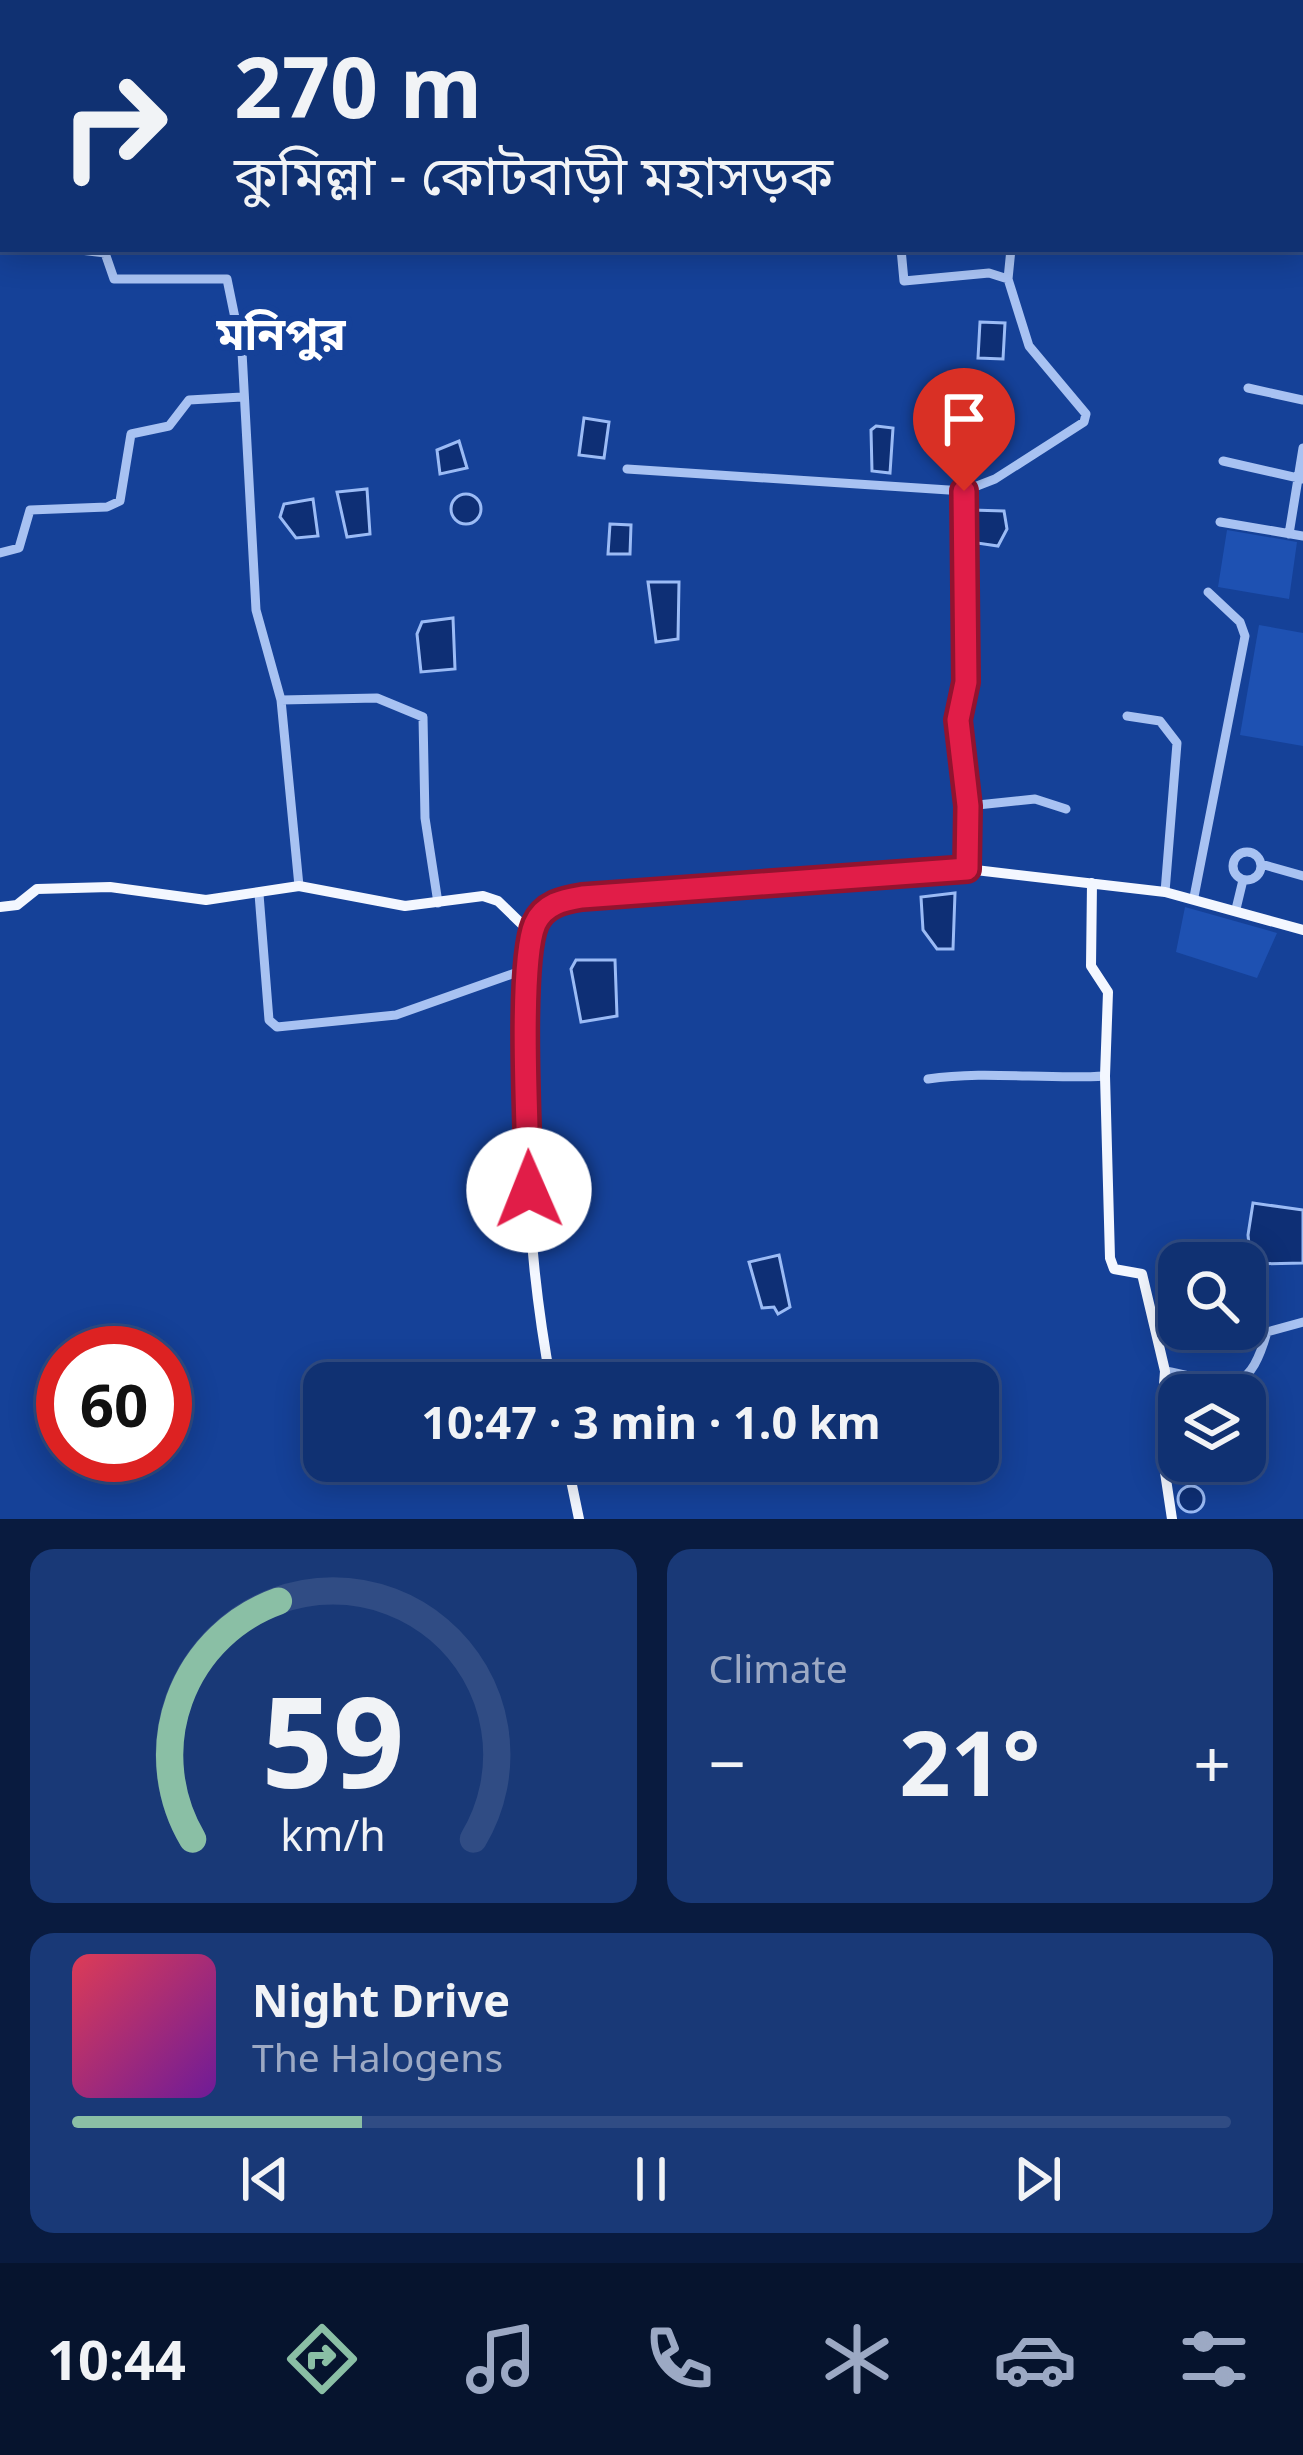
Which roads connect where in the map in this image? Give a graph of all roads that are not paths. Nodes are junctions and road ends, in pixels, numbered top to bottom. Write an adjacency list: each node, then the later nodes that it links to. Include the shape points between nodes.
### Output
1 (97, 252): 6 (street, via 105,253 114,279 225,278 242,352)
2 (901, 252): 4 (street, via 904,281 989,273)
3 (1011, 252): 4 (street)
4 (1008, 279): 12 (street, via 1028,346 1086,418)
5 (1248, 388): 7 (street)
6 (242, 397): 16 (street, via 198,397 169,426 130,434 120,501 29,510 17,550); 18 (street, via 257,617)
7 (1303, 400)
8 (1303, 448): 14 (street)
9 (1223, 461): 11 (street)
10 (627, 469): 12 (street)
11 (1303, 478)
12 (964, 491): 20 (street, via 966,682 958,735)
13 (1220, 522): 14 (street)
14 (1289, 534): 15 (street)
15 (1303, 536)
16 (0, 554)
17 (1208, 592): 30 (street, via 1245,636)
18 (281, 700): 27 (street); 31 (street, via 377,698 423,717 425,818)
19 (1127, 716): 28 (street, via 1160,721 1177,743)
20 (968, 806): 21 (street, via 1035,799); 23 (street)
21 (1066, 809)
22 (1261, 864): 24 (street); 25 (street); 25 (street, via 1240,853 1233,867)
23 (967, 869): 26 (main road); 35 (main road, via 568,899 541,914)
24 (1303, 876)
25 (1243, 880): 33 (street)
26 (1092, 883): 28 (main road); 37 (main road, via 1090,966 1108,992)
27 (298, 886): 29 (main road); 31 (main road, via 405,906)
28 (1166, 892): 30 (main road)
29 (260, 894): 32 (main road, via 206,900 53,888); 36 (street, via 269,1020 277,1027 396,1015)
30 (1194, 897): 33 (main road)
31 (438, 903): 35 (main road, via 490,898)
32 (0, 908)
33 (1236, 909): 34 (main road)
34 (1303, 930)
35 (532, 934): 36 (main road)
36 (529, 968): 40 (main road, via 531,1273)
37 (1105, 1076): 38 (street); 41 (main road, via 1111,1264 1144,1276)
38 (928, 1079)
39 (1303, 1322): 41 (street, via 1267,1332 1262,1360 1245,1378)
40 (547, 1362)
41 (1166, 1371): 44 (main road, via 1160,1439)
42 (571, 1482): 43 (main road)
43 (579, 1519)
44 (1172, 1519)

